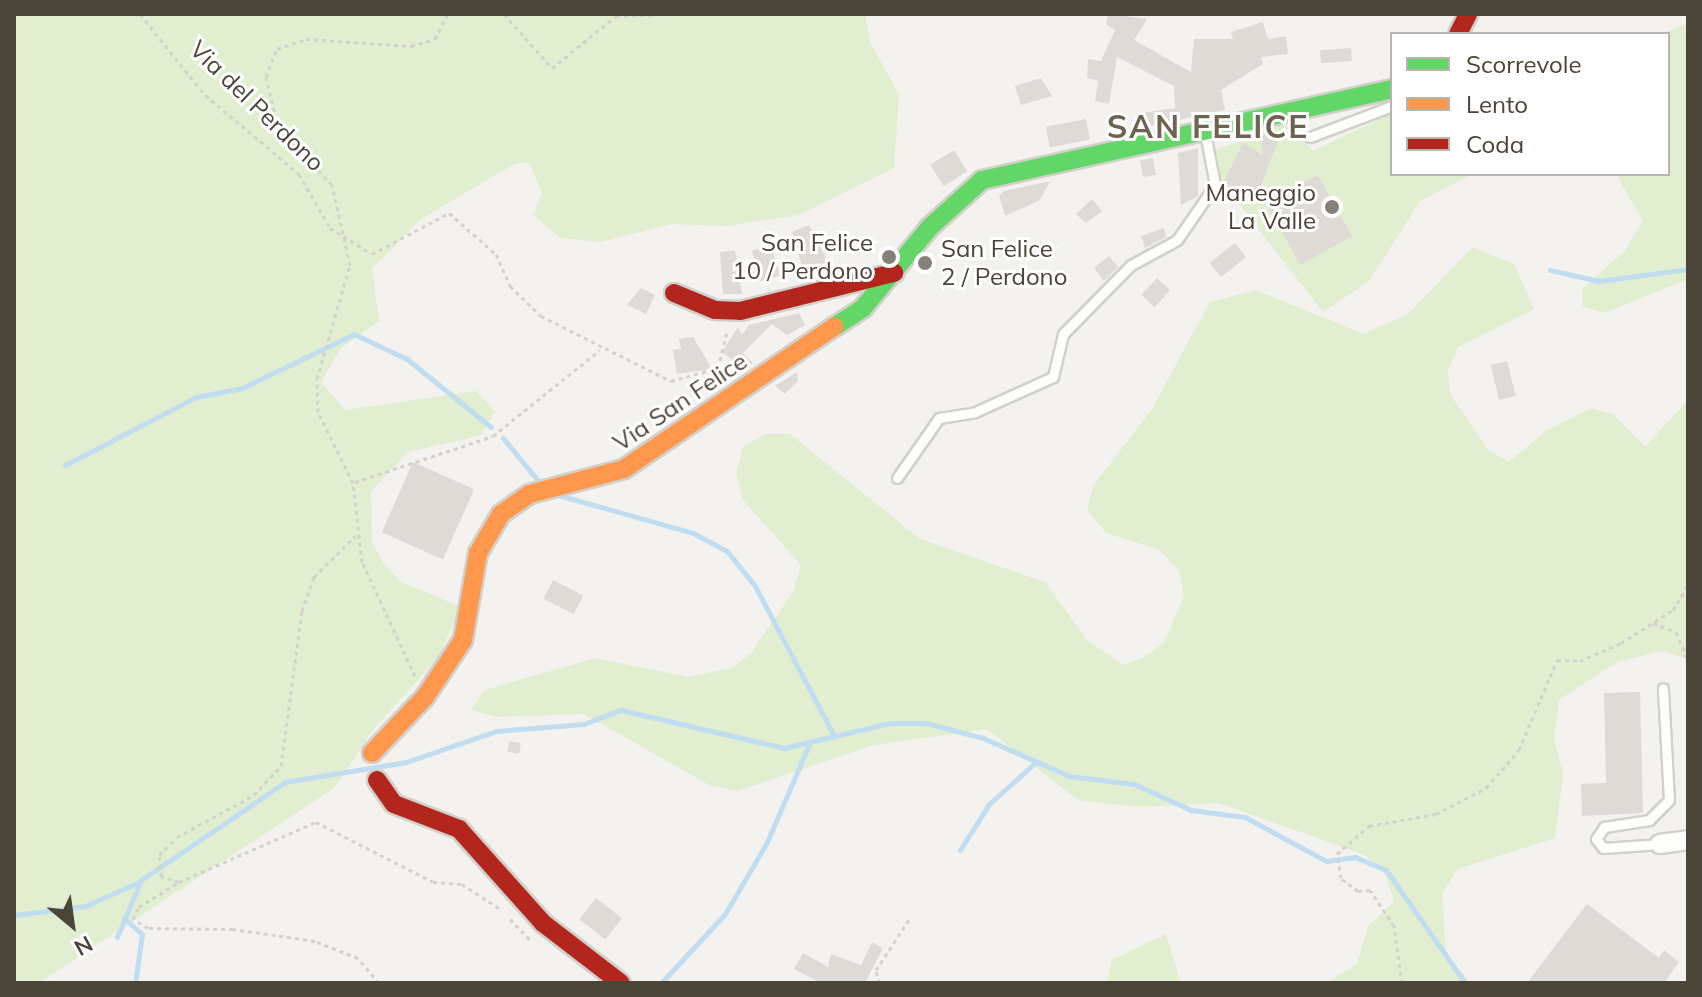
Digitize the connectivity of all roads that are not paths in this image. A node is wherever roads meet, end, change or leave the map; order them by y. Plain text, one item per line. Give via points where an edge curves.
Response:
1 (1468, 14) edge
2 (1459, 32) edge
3 (1390, 89) edge
4 (1390, 107) edge
5 (1204, 130) junction
6 (1310, 137) dead end
7 (894, 273) junction
8 (674, 293) dead end
9 (897, 478) dead end
10 (1663, 688) dead end
11 (1688, 840) edge
12 (1660, 844) joint
13 (621, 983) edge

1 - 2 street
3 - 5 street, Via San Felice
4 - 6 lane
5 - 7 street, Via San Felice via 982,180
5 - 9 lane via 1215,185 1177,240 1131,265 1063,334 1053,377 975,412 939,418
7 - 8 street via 740,311 715,310
7 - 13 street, Via San Felice via 863,308 624,469 515,502 486,533 463,640 425,697 372,753 377,780 394,804 459,829 543,923
10 - 12 lane via 1669,800 1649,820 1604,827 1596,839 1608,848
11 - 12 street

